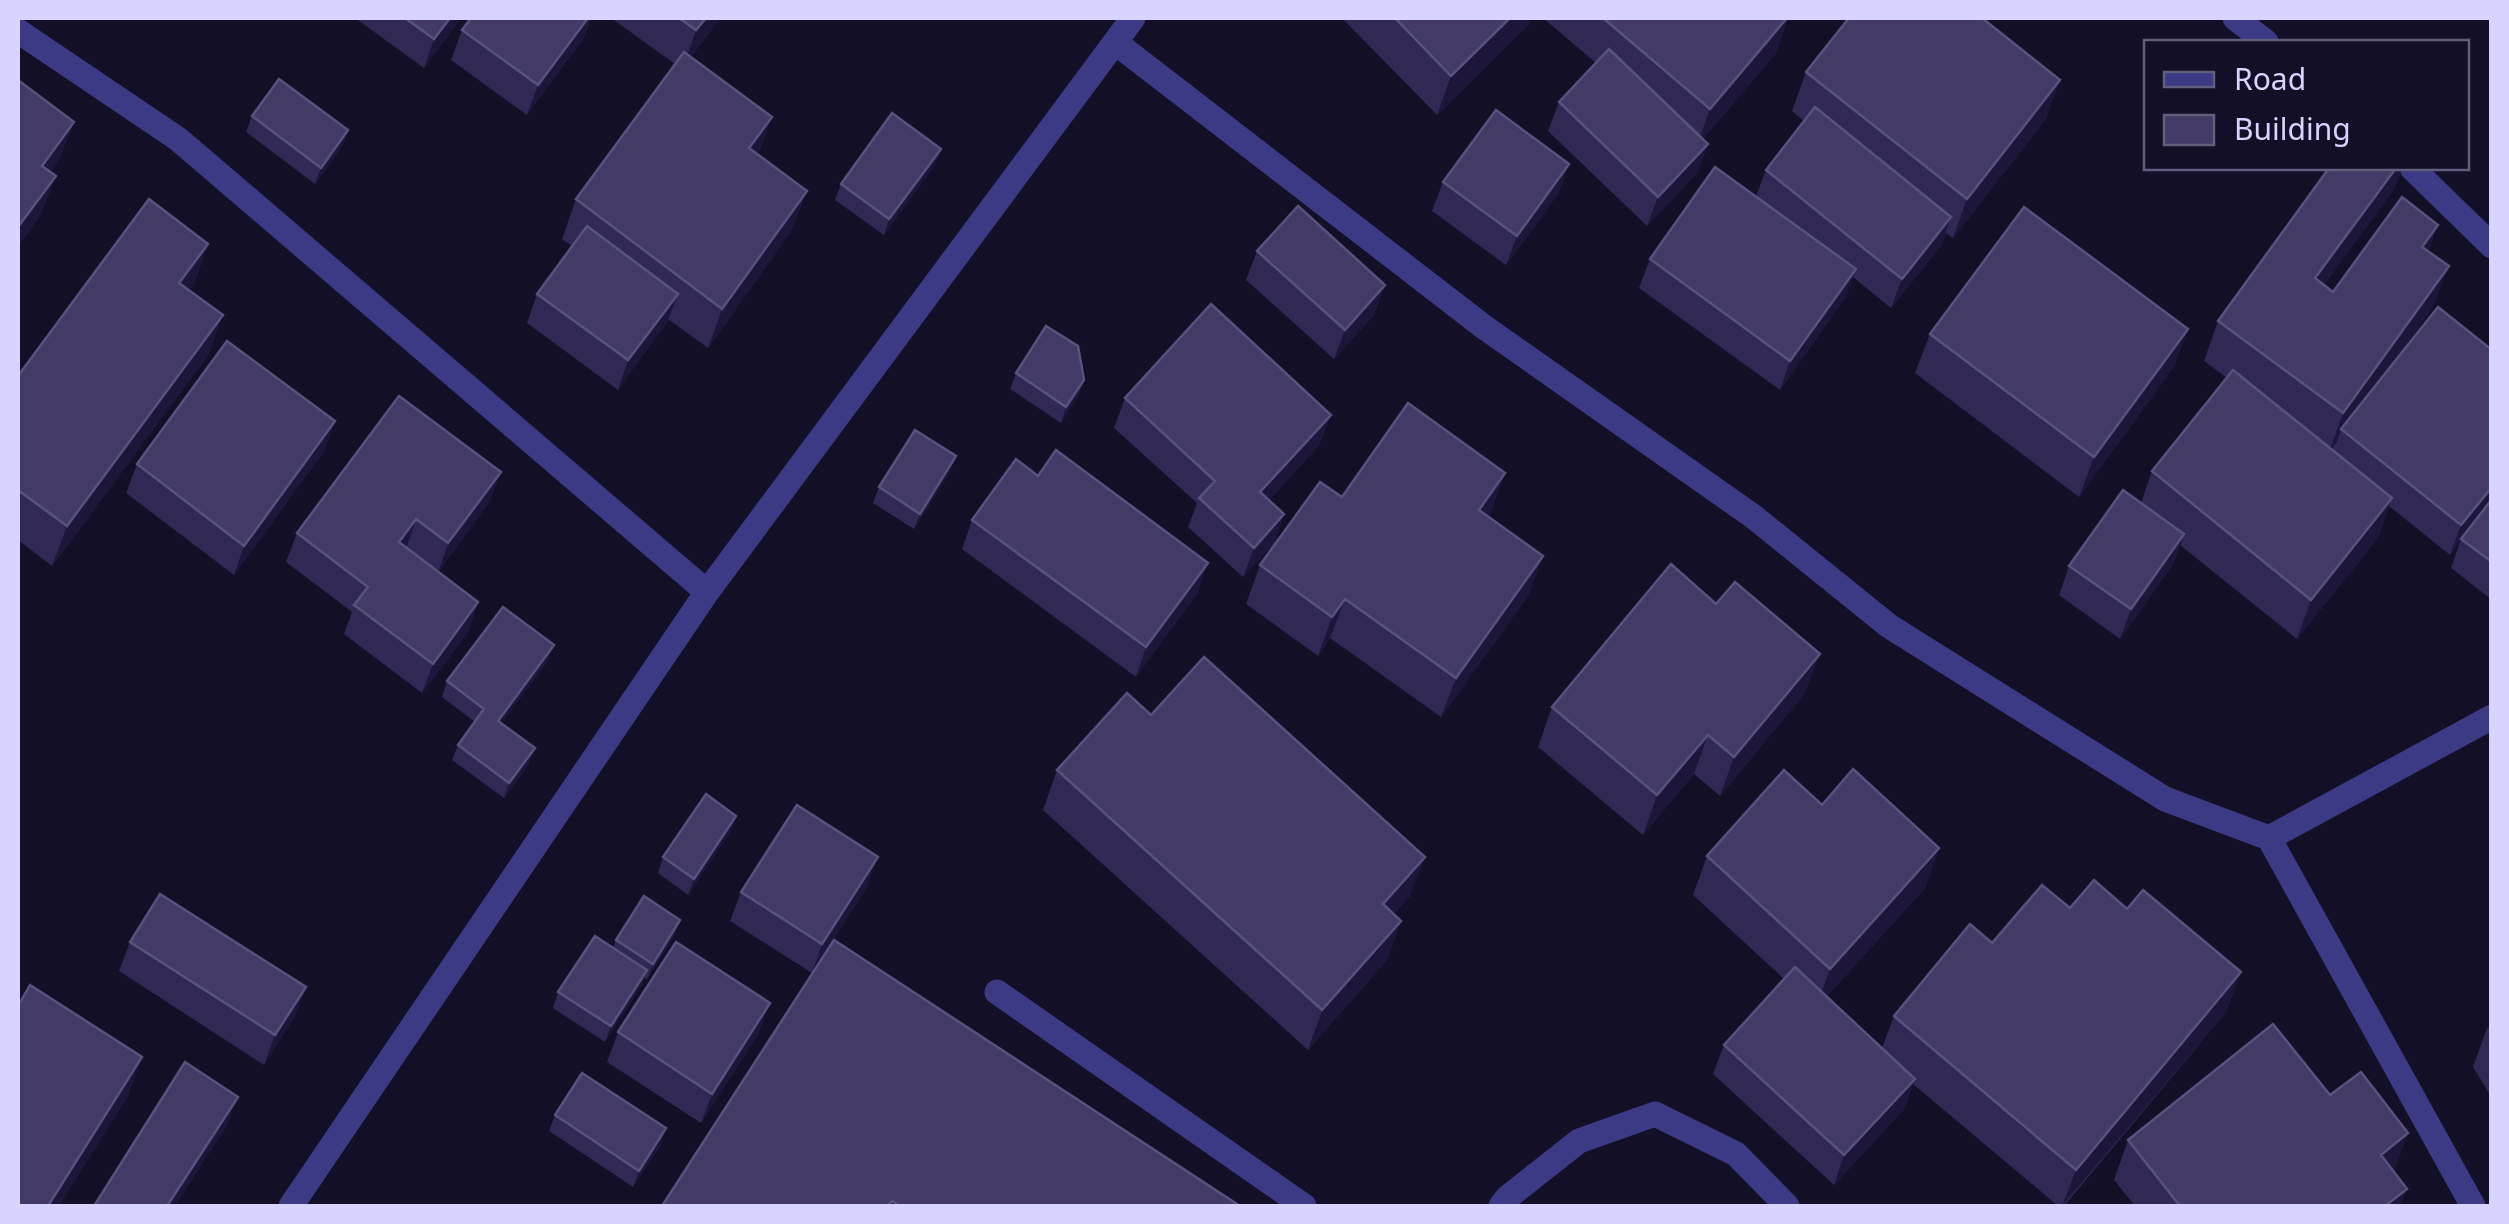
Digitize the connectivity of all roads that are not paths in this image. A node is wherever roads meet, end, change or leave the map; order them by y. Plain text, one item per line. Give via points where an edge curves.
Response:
1 (1133, 18) edge
2 (2235, 18) edge
3 (18, 31) edge
4 (2263, 40) edge
5 (1116, 43) junction
6 (2414, 170) edge
7 (2492, 246) edge
8 (707, 592) junction
9 (2492, 717) edge
10 (2269, 838) junction
11 (997, 992) dead end
12 (292, 1206) edge
13 (1304, 1206) edge
14 (1502, 1206) edge
15 (1786, 1206) edge
16 (2474, 1206) edge

1 - 5 street
2 - 4 street
3 - 8 street via 178,139
5 - 8 street
5 - 10 street via 1484,327 1754,517 1889,626 2165,799
6 - 7 street
8 - 12 street
9 - 10 street
10 - 16 street
11 - 13 street
14 - 15 street via 1579,1141 1655,1114 1736,1154

